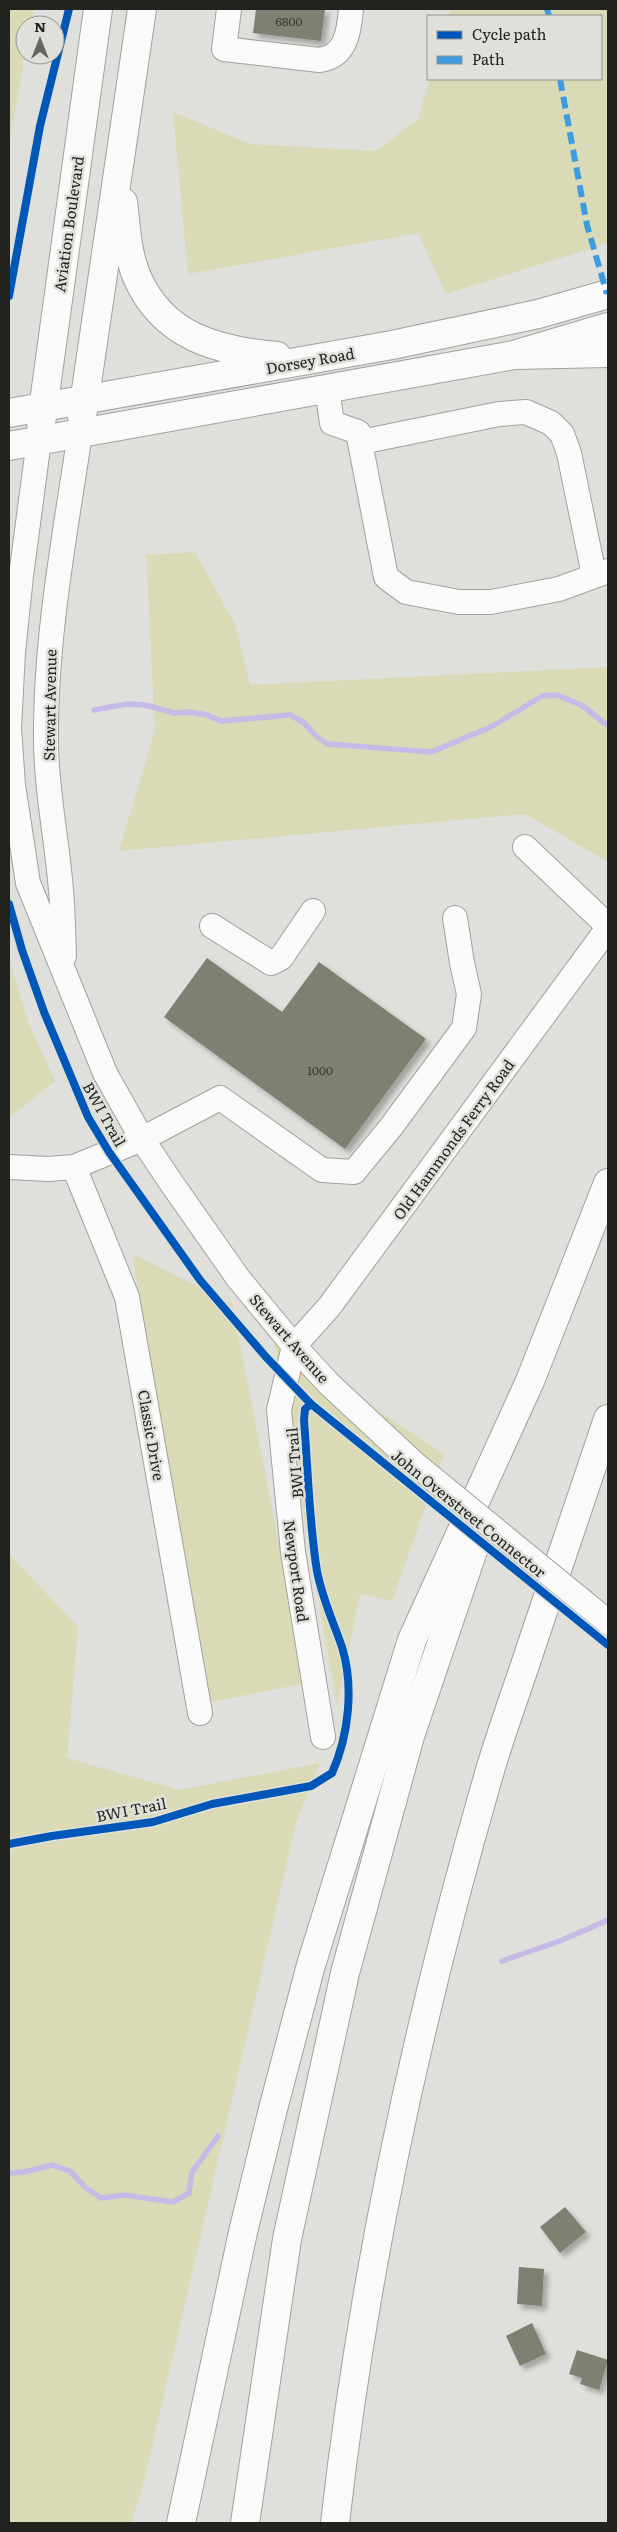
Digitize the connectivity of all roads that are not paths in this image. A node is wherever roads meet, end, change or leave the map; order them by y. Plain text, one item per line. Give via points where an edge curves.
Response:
1 (98, 9) edge
2 (142, 9) edge
3 (229, 9) edge
4 (351, 9) edge
5 (119, 167) junction
6 (608, 294) edge
7 (608, 327) edge
8 (608, 353) edge
9 (514, 355) junction
10 (310, 360) junction
11 (327, 390) junction
12 (85, 400) junction
13 (43, 407) junction
14 (9, 414) edge
15 (80, 433) junction
16 (40, 440) junction
17 (361, 442) junction
18 (9, 446) edge
19 (601, 573) edge
20 (525, 848) dead end
21 (313, 911) dead end
22 (455, 918) dead end
23 (212, 926) dead end
24 (608, 927) edge
25 (66, 977) junction
26 (142, 1139) junction
27 (9, 1167) edge
28 (74, 1167) junction
29 (608, 1184) edge
30 (294, 1346) junction
31 (530, 1381) junction
32 (608, 1419) edge
33 (608, 1622) edge
34 (200, 1713) dead end
35 (323, 1737) dead end
36 (181, 2523) edge
37 (245, 2523) edge
38 (335, 2523) edge

1 - 13 main road, Aviation Boulevard
2 - 5 main road
3 - 4 street via 224,49 319,60 328,59 344,45
5 - 10 main road via 131,258 145,292 159,310 176,326 214,347 239,353
5 - 12 main road
6 - 10 main road, Dorsey Road via 504,322
7 - 9 main road
8 - 9 main road
9 - 11 main road
10 - 12 main road, Dorsey Road
11 - 15 main road
11 - 17 street via 332,423 358,432
12 - 13 main road, Dorsey Road
12 - 15 main road
13 - 14 main road, Dorsey Road
13 - 16 main road, Aviation Boulevard
15 - 16 main road
15 - 25 street, Stewart Avenue via 54,611 47,699 49,787 60,881
16 - 18 main road
16 - 25 street, Stewart Avenue via 13,652 10,757 28,883
17 - 19 street via 499,414 526,412 551,423 562,434 569,453
17 - 19 street via 386,577 406,592 459,602 491,602 558,589
20 - 24 street
21 - 23 street via 282,958 271,964
22 - 26 street via 469,994 464,1028 391,1128 354,1172 322,1170 220,1098
24 - 30 street, Old Hammonds Ferry Road via 330,1307
25 - 26 street, Stewart Avenue via 106,1073
26 - 28 street
26 - 30 street, Stewart Avenue via 220,1254
27 - 28 street
28 - 34 street, Classic Drive via 127,1297
29 - 31 main road
30 - 33 street, Stewart Avenue, bridge via 329,1384 415,1464
30 - 35 street, Newport Road via 279,1410 293,1552
31 - 36 main road via 412,1640 319,1937 243,2232
31 - 37 main road via 410,1736 345,1973 286,2239
32 - 38 main road via 492,1763 433,1984 398,2132 375,2252

